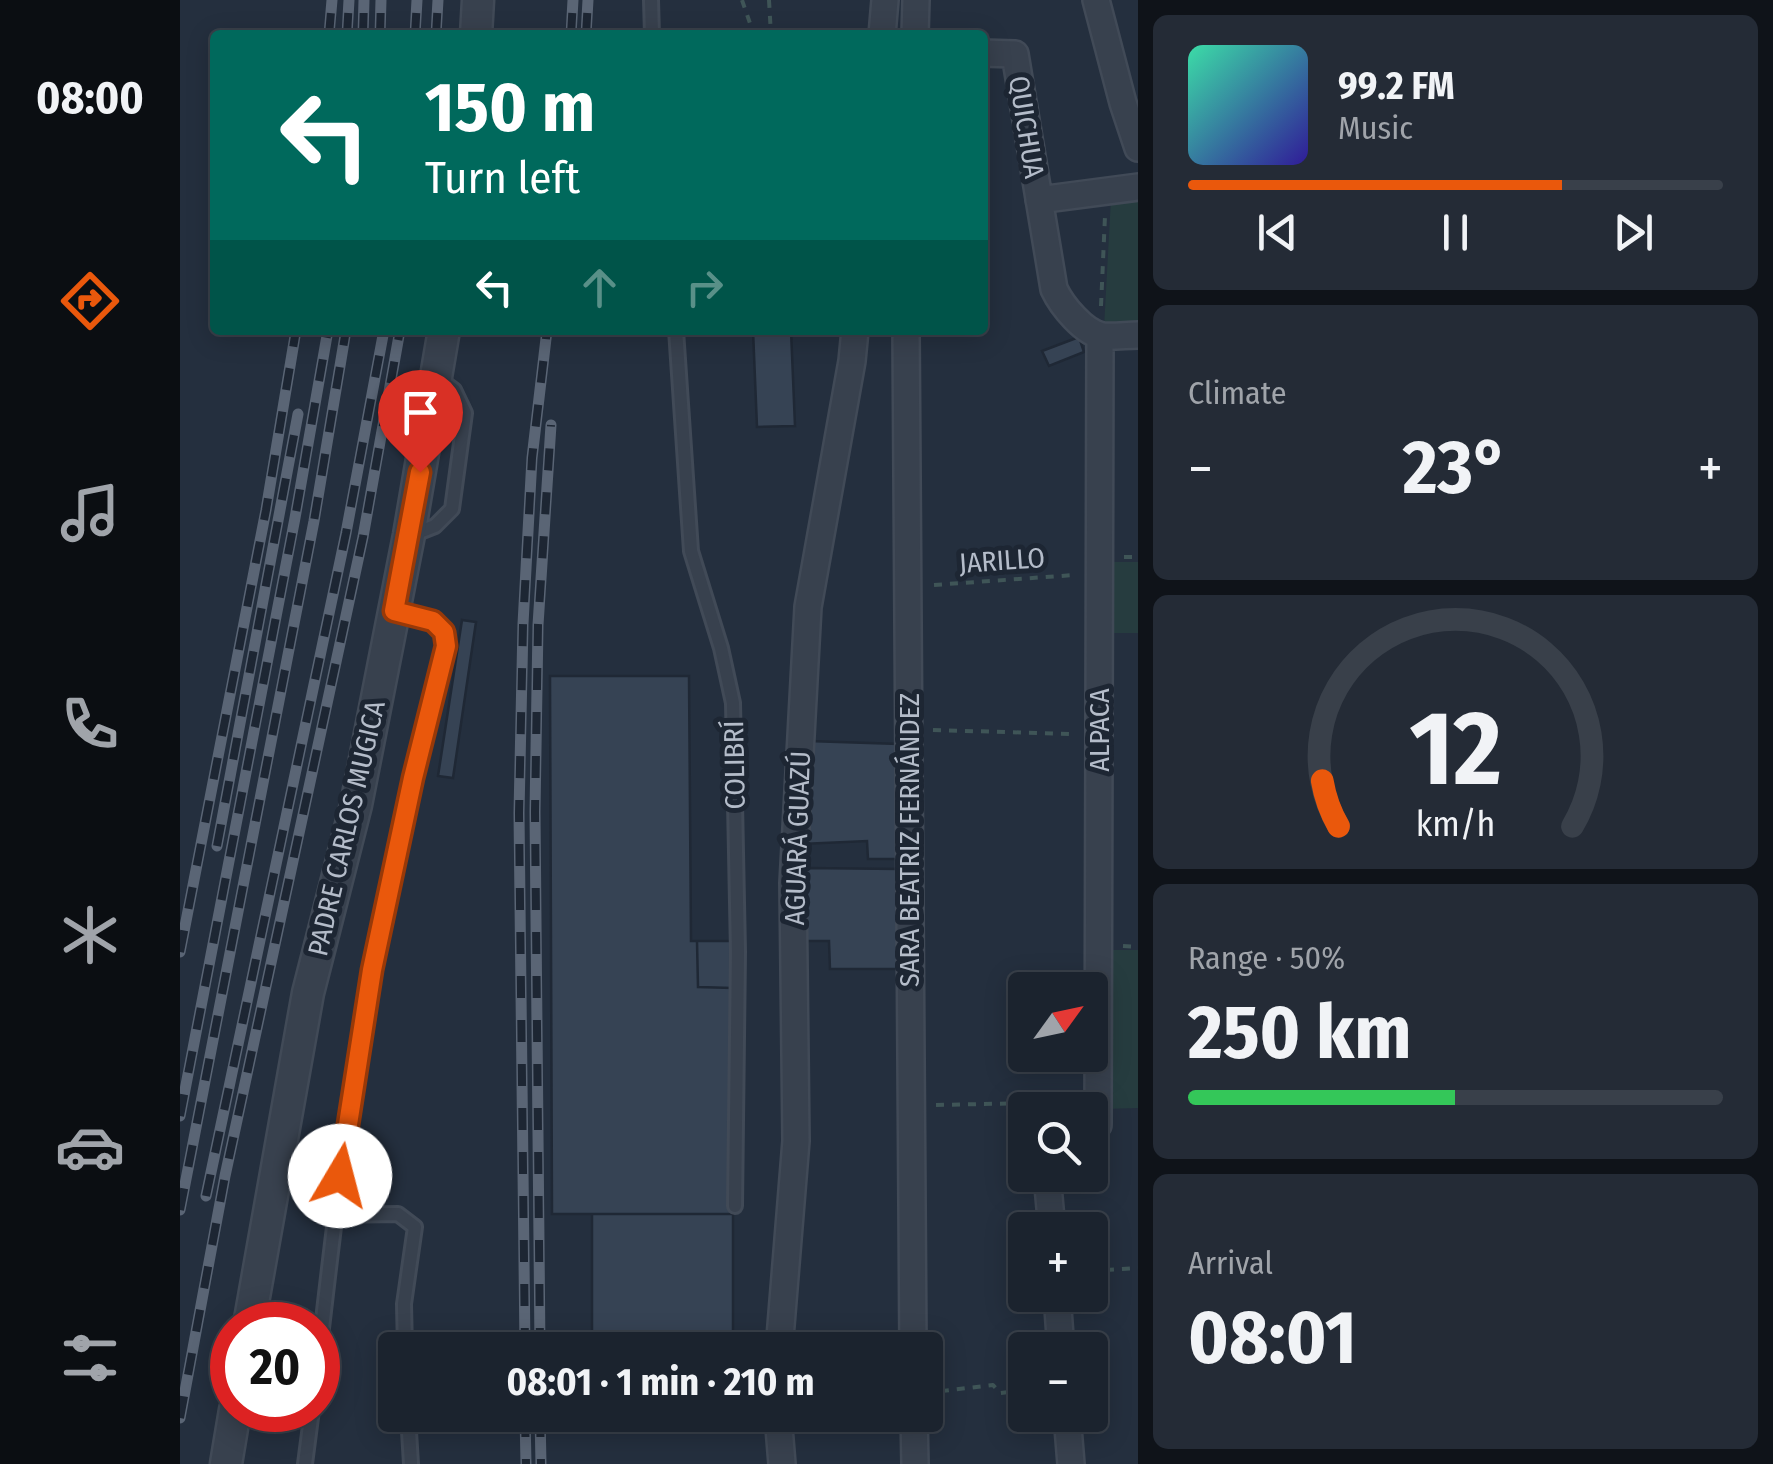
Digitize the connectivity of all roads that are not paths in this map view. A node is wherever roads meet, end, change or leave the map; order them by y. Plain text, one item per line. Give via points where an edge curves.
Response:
1 (478, 0) edge
2 (651, 0) edge
3 (885, 0) edge
4 (916, 0) edge
5 (1096, 0) edge
6 (476, 30) edge
7 (652, 30) edge
8 (882, 30) edge
9 (915, 30) edge
10 (988, 53) edge
11 (1138, 148) edge
12 (1138, 187) edge
13 (1039, 200) junction
14 (443, 335) edge
15 (676, 335) edge
16 (855, 335) edge
17 (906, 335) edge
18 (1138, 335) edge
19 (1100, 336) junction
20 (394, 611) junction
21 (1094, 1092) edge
22 (734, 1206) dead end
23 (335, 1215) junction
24 (252, 1302) edge
25 (325, 1302) edge
26 (405, 1332) edge
27 (780, 1332) edge
28 (913, 1332) edge
29 (231, 1432) edge
30 (310, 1432) edge
31 (409, 1432) edge
32 (776, 1432) edge
33 (779, 1432) edge
34 (914, 1432) edge
35 (1068, 1432) edge
36 (226, 1464) edge
37 (306, 1464) edge
38 (411, 1464) edge
39 (774, 1464) edge
40 (782, 1464) edge
41 (915, 1464) edge
42 (1071, 1464) edge

1 - 6 street
2 - 7 lane
3 - 8 street
4 - 9 street
5 - 11 street
10 - 13 street, QUICHUA via 1015,54
12 - 13 street
13 - 19 street, QUICHUA via 1054,289
14 - 20 street, PADRE CARLOS MUGICA
15 - 22 lane, COLIBRÍ via 691,551 732,703 738,952
16 - 27 street, AGUARÁ GUAZÚ via 808,608 793,883 796,1141
17 - 28 street, SARA BEATRIZ FERNÁNDEZ
18 - 19 street
19 - 21 street, ALPACA
20 - 23 lane via 433,621 446,646 372,970
20 - 24 street, PADRE CARLOS MUGICA via 356,805 308,993
23 - 25 lane
23 - 26 lane via 398,1214 415,1227
29 - 36 street
30 - 37 lane
31 - 38 lane
32 - 39 street
33 - 40 street
34 - 41 street
35 - 42 street

